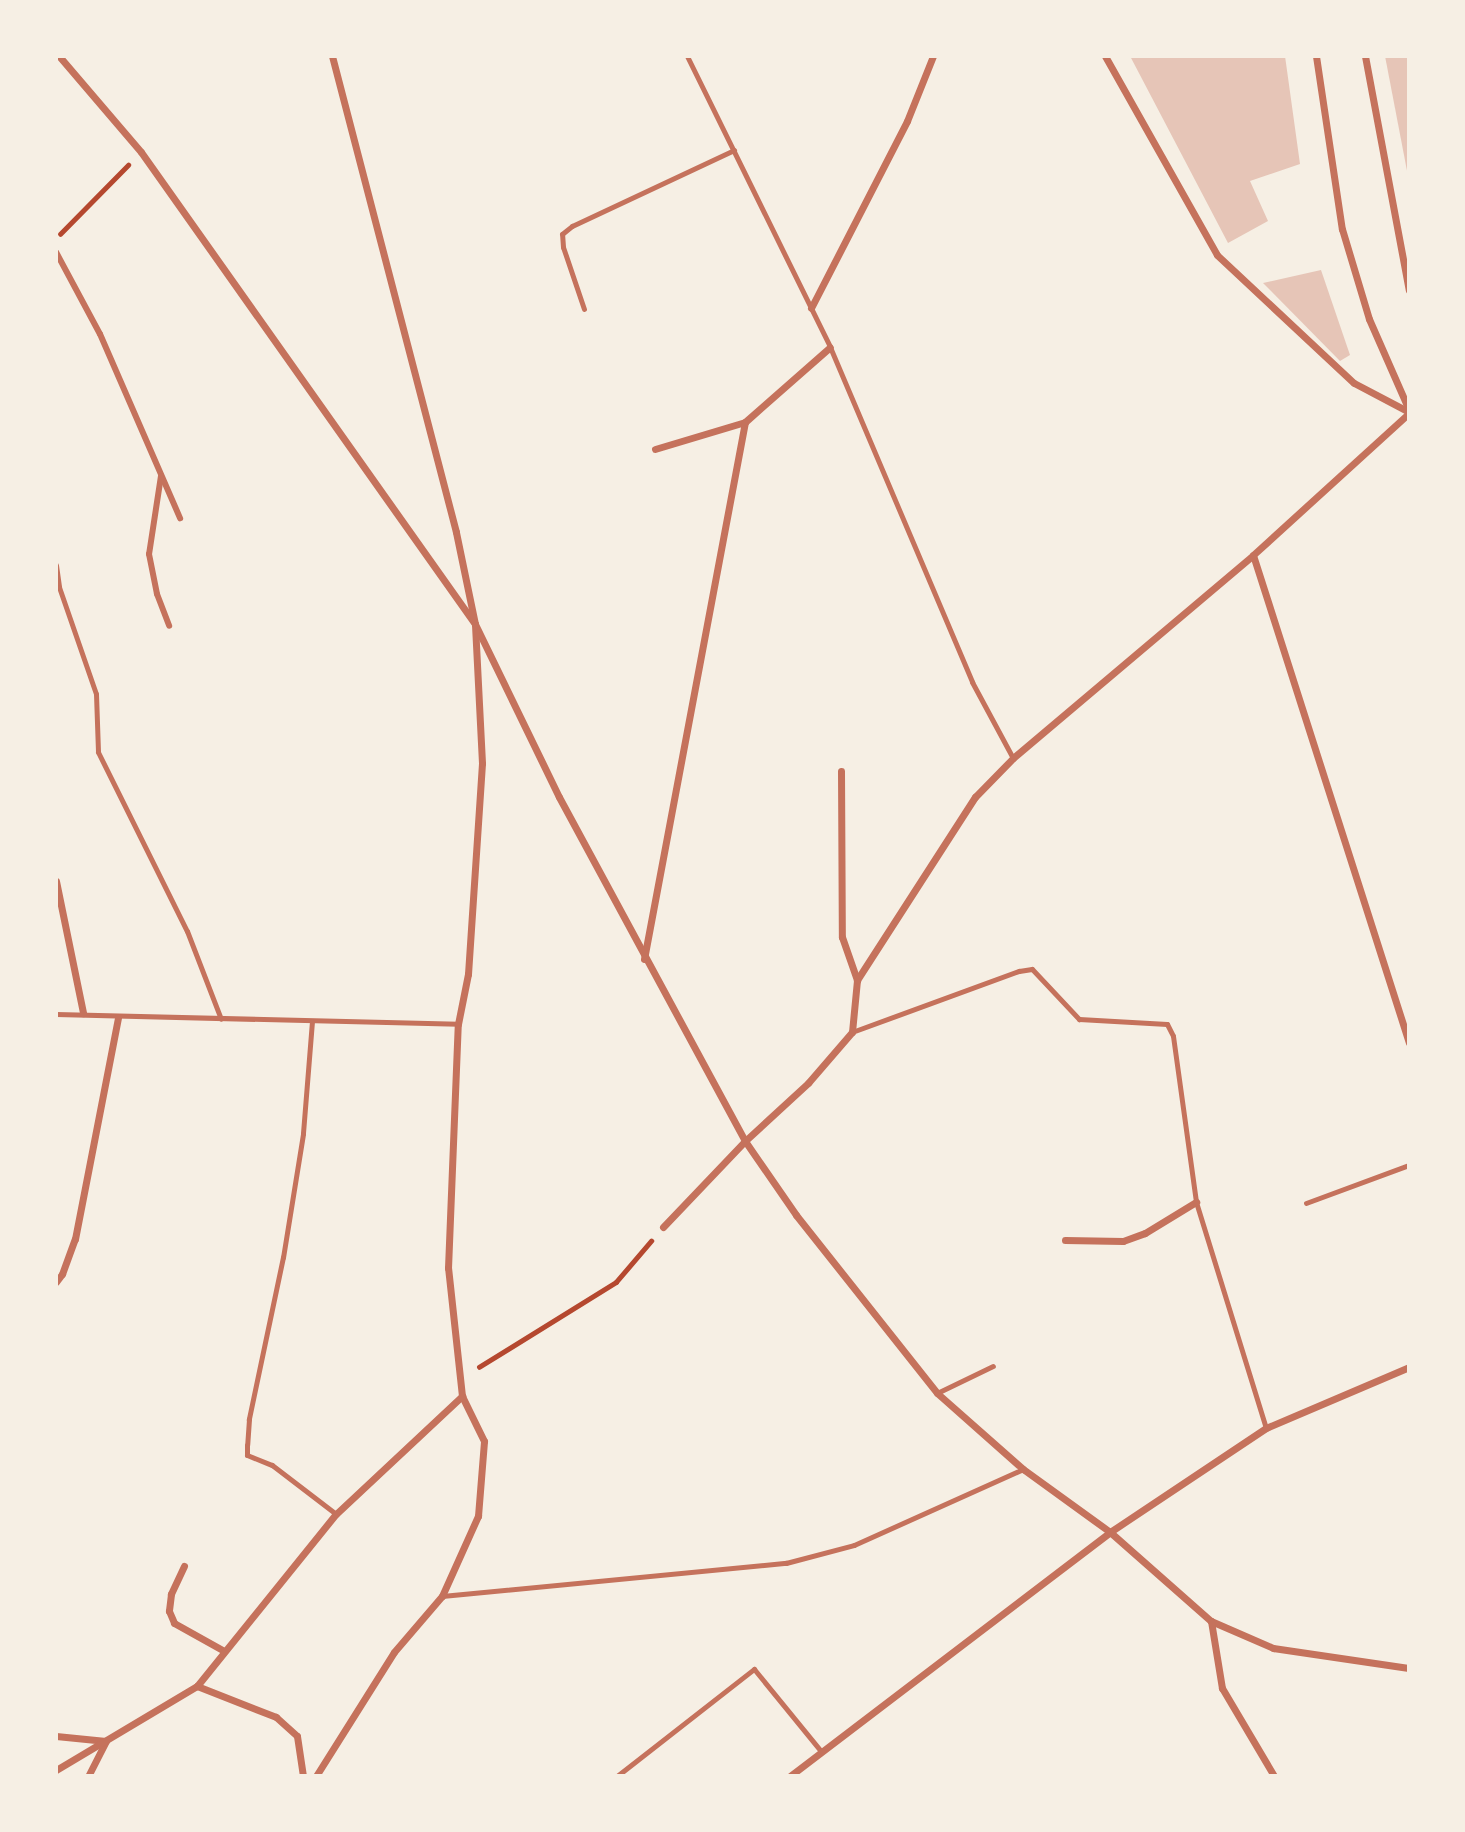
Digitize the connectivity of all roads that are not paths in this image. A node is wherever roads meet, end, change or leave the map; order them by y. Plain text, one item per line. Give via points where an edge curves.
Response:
1 (60, 56) edge
2 (332, 56) edge
3 (687, 56) edge
4 (933, 56) edge
5 (1105, 56) edge
6 (1316, 56) edge
7 (1365, 56) edge
8 (734, 150) junction
9 (56, 252) edge
10 (1409, 290) edge
11 (811, 308) junction
12 (584, 309) dead end
13 (830, 347) junction
14 (1409, 412) edge
15 (745, 422) junction
16 (655, 449) dead end
17 (162, 474) junction
18 (180, 518) dead end
19 (1253, 555) junction
20 (56, 565) edge
21 (475, 624) junction
22 (169, 626) dead end
23 (1013, 758) junction
24 (841, 771) dead end
25 (56, 881) edge
26 (644, 958) junction
27 (857, 980) junction
28 (83, 1013) junction
29 (56, 1014) edge
30 (118, 1017) junction
31 (221, 1019) junction
32 (312, 1021) junction
33 (458, 1024) junction
34 (852, 1032) junction
35 (1409, 1043) edge
36 (745, 1141) junction
37 (1409, 1166) edge
38 (1196, 1202) junction
39 (1306, 1203) dead end
40 (663, 1227) road end
41 (1065, 1240) dead end
42 (56, 1282) edge
43 (993, 1366) dead end
44 (1409, 1367) edge
45 (937, 1392) junction
46 (462, 1396) junction
47 (1266, 1428) junction
48 (1023, 1469) junction
49 (336, 1514) junction
50 (1110, 1532) junction
51 (184, 1566) dead end
52 (442, 1596) junction
53 (1211, 1621) junction
54 (224, 1651) junction
55 (1409, 1668) edge
56 (197, 1686) junction
57 (56, 1736) edge
58 (106, 1741) junction
59 (820, 1750) junction
60 (56, 1770) edge
61 (88, 1776) edge
62 (303, 1776) edge
63 (316, 1776) edge
64 (617, 1776) edge
65 (790, 1776) edge
66 (1274, 1776) edge

1 - 21 street via 141,152
2 - 21 street via 456,532
3 - 8 lane
4 - 11 street via 907,121
5 - 14 street via 1217,255 1354,383
6 - 14 street via 1342,229 1369,319
7 - 10 street
8 - 11 lane
8 - 12 lane via 562,234
9 - 17 street via 100,334
11 - 13 lane
13 - 15 street
13 - 23 lane via 972,682
14 - 19 street
15 - 16 street
15 - 26 street
17 - 18 street
17 - 22 street via 149,554
19 - 23 street
19 - 35 street
20 - 31 lane via 59,587 96,694 98,752 187,930
21 - 26 street
21 - 33 street via 482,763 468,974
23 - 27 street via 975,797
24 - 27 street via 842,937
25 - 28 street
26 - 36 street
27 - 34 street
28 - 29 lane
28 - 30 lane
30 - 31 lane
30 - 42 street via 75,1239
31 - 32 lane
32 - 33 lane
32 - 49 lane via 303,1134 283,1257 248,1419 247,1455 272,1465
33 - 46 street via 448,1268
34 - 36 street via 808,1083
34 - 38 lane via 1032,969 1079,1019 1167,1024 1173,1036
36 - 40 street
36 - 45 street via 796,1216
37 - 39 lane
38 - 41 street via 1123,1241
38 - 47 lane
43 - 45 lane
44 - 47 street
45 - 48 street
46 - 49 street
46 - 52 street via 484,1441 478,1516
47 - 50 street
48 - 50 street
48 - 52 lane via 854,1545 786,1563
49 - 54 street
50 - 53 street
50 - 59 street
51 - 54 street via 171,1594 169,1611 174,1623
52 - 63 street via 394,1652
53 - 55 street via 1273,1648
53 - 66 street via 1222,1688
54 - 56 street
56 - 58 street
56 - 62 street via 275,1717 296,1736
57 - 58 street
58 - 60 street
58 - 61 street
59 - 64 lane via 754,1669
59 - 65 street

